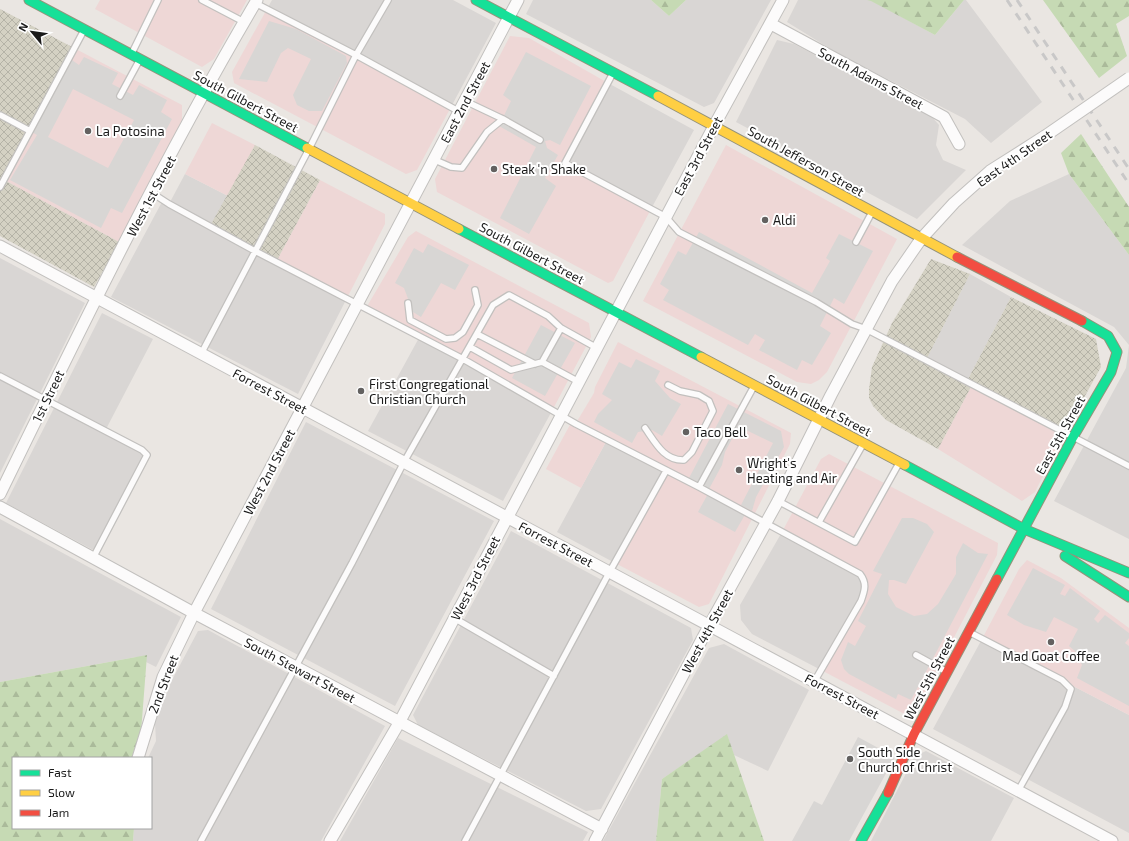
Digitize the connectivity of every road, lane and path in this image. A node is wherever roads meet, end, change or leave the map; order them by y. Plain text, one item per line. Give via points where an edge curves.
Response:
1 (29, 0) edge
2 (158, 0) edge
3 (202, 0) edge
4 (388, 0) edge
5 (476, 0) edge
6 (518, 0) edge
7 (783, 0) edge
8 (256, 1) edge
9 (509, 18) junction
10 (244, 22) junction
11 (771, 24) junction
12 (85, 29) junction
13 (131, 55) junction
14 (356, 55) junction
15 (140, 60) junction
16 (613, 73) junction
17 (1129, 78) edge
18 (204, 94) junction
19 (120, 96) dead end
20 (465, 102) junction
21 (460, 112) junction
22 (0, 115) edge
23 (503, 119) junction
24 (714, 126) junction
25 (30, 131) junction
26 (540, 140) dead end
27 (959, 144) dead end
28 (309, 149) junction
29 (435, 160) junction
30 (0, 187) edge
31 (152, 193) junction
32 (411, 204) junction
33 (872, 212) junction
34 (666, 217) junction
35 (922, 239) junction
36 (856, 242) dead end
37 (0, 246) edge
38 (255, 251) junction
39 (475, 290) dead end
40 (97, 298) junction
41 (358, 304) junction
42 (408, 304) dead end
43 (616, 312) junction
44 (561, 328) junction
45 (866, 329) junction
46 (477, 334) junction
47 (470, 348) junction
48 (597, 348) junction
49 (1117, 352) joint
50 (201, 354) junction
51 (463, 359) junction
52 (542, 362) junction
53 (535, 364) junction
54 (0, 376) edge
55 (579, 382) junction
56 (668, 385) dead end
57 (754, 386) junction
58 (46, 401) junction
59 (302, 409) junction
60 (562, 414) junction
61 (819, 420) junction
62 (645, 428) dead end
63 (1073, 437) junction
64 (863, 444) junction
65 (404, 462) junction
66 (899, 463) junction
67 (1129, 466) edge
68 (666, 471) junction
69 (699, 487) junction
70 (0, 494) edge
71 (778, 501) junction
72 (0, 507) edge
73 (506, 517) junction
74 (819, 522) junction
75 (766, 523) junction
76 (1024, 529) junction
77 (94, 558) junction
78 (609, 573) junction
79 (1129, 573) edge
80 (1129, 597) edge
81 (194, 613) junction
82 (454, 618) junction
83 (709, 626) junction
84 (969, 632) junction
85 (916, 655) dead end
86 (296, 668) junction
87 (947, 672) junction
88 (554, 676) junction
89 (814, 682) junction
90 (399, 723) junction
91 (914, 734) junction
92 (138, 757) edge
93 (500, 775) junction
94 (1018, 791) junction
95 (602, 829) junction
96 (201, 841) edge
97 (330, 841) edge
98 (465, 841) edge
99 (595, 841) edge
100 (861, 841) edge
101 (1112, 841) edge

1 - 12 main road, South Gilbert Street
2 - 13 lane
3 - 10 lane
4 - 14 lane
5 - 9 main road, South Jefferson Street
6 - 9 street, East 2nd Street
7 - 11 street, East 3rd Street
8 - 10 street, West 1st Street
8 - 14 lane
9 - 16 main road, South Jefferson Street
9 - 20 street, East 2nd Street
10 - 18 street, West 1st Street
11 - 24 street, East 3rd Street
11 - 27 street, South Adams Street via 944,117
12 - 13 main road, South Gilbert Street
12 - 25 lane
13 - 15 main road, South Gilbert Street
14 - 21 lane
14 - 28 lane
15 - 18 main road, South Gilbert Street
15 - 19 lane
16 - 24 main road, South Jefferson Street
16 - 34 lane via 565,163
17 - 35 street, East 4th Street, bridge via 990,171 954,203
18 - 28 main road, South Gilbert Street
18 - 31 street, West 1st Street
20 - 21 street, East 2nd Street
20 - 23 lane
21 - 29 street, East 2nd Street
22 - 25 lane
23 - 26 lane
23 - 29 lane via 487,132 462,168 451,167
24 - 33 main road, South Jefferson Street
24 - 34 street, East 3rd Street
25 - 30 lane
28 - 32 main road, South Gilbert Street
28 - 38 lane
29 - 32 street, East 2nd Street
31 - 38 lane
31 - 40 street, West 1st Street
32 - 41 street, West 2nd Street
32 - 43 main road, South Gilbert Street
33 - 35 main road, South Jefferson Street
33 - 36 lane
34 - 43 street, East 3rd Street
34 - 45 lane via 679,232 810,298 852,324
35 - 45 street, East 4th Street via 892,280
35 - 49 main road, South Jefferson Street via 1108,336
37 - 40 street, Forrest Street
38 - 41 lane
38 - 50 lane
39 - 42 lane via 478,305 463,332 455,338 446,339 410,320
40 - 50 street, Forrest Street
40 - 58 street, 1st Street
41 - 51 lane
41 - 59 street, West 2nd Street
43 - 48 street, West 3rd Street
43 - 57 main road, South Gilbert Street
44 - 46 lane via 548,316 509,295 493,305
44 - 48 lane
44 - 52 lane
45 - 61 street, East 4th Street
45 - 63 lane
46 - 47 lane
46 - 53 lane
47 - 51 lane
47 - 53 lane via 511,370
48 - 55 street, West 3rd Street
49 - 63 main road, East 5th Street via 1111,372
50 - 59 street, Forrest Street
51 - 60 lane
51 - 65 lane
52 - 53 lane
52 - 55 lane
54 - 58 lane
55 - 60 street, West 3rd Street
56 - 62 lane via 680,391 699,395 709,401 713,411 692,452 684,460 666,456
57 - 61 main road, South Gilbert Street
57 - 69 lane
58 - 70 street, 1st Street
58 - 77 lane via 142,450 147,455
59 - 65 street, Forrest Street
59 - 81 street, West 2nd Street
60 - 68 lane
60 - 73 street, West 3rd Street
61 - 64 main road, South Gilbert Street
61 - 71 street, West 4th Street
63 - 67 lane
63 - 76 main road, East 5th Street
64 - 66 main road, South Gilbert Street
64 - 74 lane
65 - 73 street, Forrest Street
65 - 86 lane
66 - 74 lane via 855,542
66 - 76 main road, South Gilbert Street
68 - 69 lane
68 - 78 lane
69 - 75 lane
71 - 74 lane
71 - 75 street, West 4th Street
72 - 77 street, South Stewart Street
73 - 78 street, Forrest Street
73 - 82 street, West 3rd Street
75 - 83 street, West 4th Street
75 - 89 lane via 860,574 865,580 861,601
76 - 79 main road, South Gilbert Street
76 - 80 main road, South Gilbert Street
76 - 84 main road, West 5th Street
77 - 81 street, South Stewart Street
78 - 83 street, Forrest Street
78 - 88 lane
81 - 86 street, South Stewart Street
81 - 92 street, 2nd Street via 163,677
82 - 88 lane
82 - 90 street, West 3rd Street
83 - 89 street, Forrest Street
83 - 95 street, West 4th Street
84 - 87 main road, West 5th Street
84 - 94 lane via 1062,680 1071,689 1065,707
85 - 87 lane
86 - 90 street, South Stewart Street
86 - 96 lane
87 - 91 main road, West 5th Street
88 - 93 lane
89 - 91 street, Forrest Street
90 - 93 street, South Stewart Street
90 - 97 street, West 3rd Street
91 - 94 street, Forrest Street
91 - 100 main road, West 5th Street via 888,793
93 - 95 street, South Stewart Street
93 - 98 lane
94 - 101 street, Forrest Street
95 - 99 street, West 4th Street

